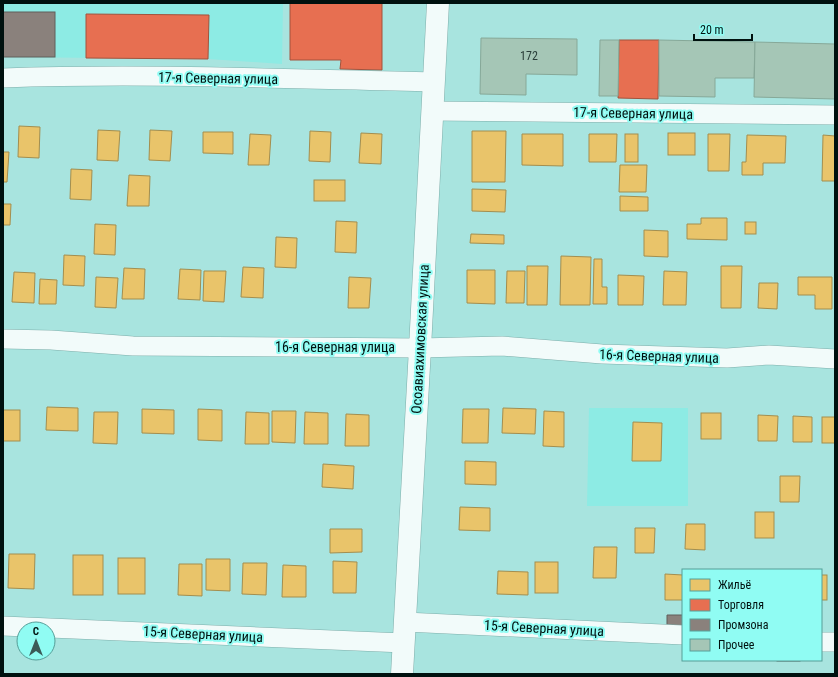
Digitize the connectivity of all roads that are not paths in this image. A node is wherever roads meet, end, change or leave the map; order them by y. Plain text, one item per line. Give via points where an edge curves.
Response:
1 (438, 3) edge
2 (3, 78) edge
3 (434, 82) junction
4 (432, 111) junction
5 (835, 115) edge
6 (3, 339) edge
7 (420, 348) junction
8 (835, 359) edge
9 (405, 622) junction
10 (3, 626) edge
11 (682, 635) edge
12 (822, 642) edge
13 (835, 642) edge
14 (404, 643) junction
15 (402, 674) edge

1 - 3 street, Осоавиахимовская улица
2 - 3 street, 17-я Северная улица via 52,76
3 - 4 street, Осоавиахимовская улица
4 - 5 street, 17-я Северная улица
4 - 7 street, Осоавиахимовская улица
6 - 7 street, 16-я Северная улица via 133,346
7 - 8 street, 16-я Северная улица via 502,346 602,354 727,358 769,354
7 - 9 street, Осоавиахимовская улица
9 - 11 street, 15-я Северная улица
9 - 14 street, Осоавиахимовская улица
10 - 14 street, 15-я Северная улица
12 - 13 street
14 - 15 street, Осоавиахимовская улица

